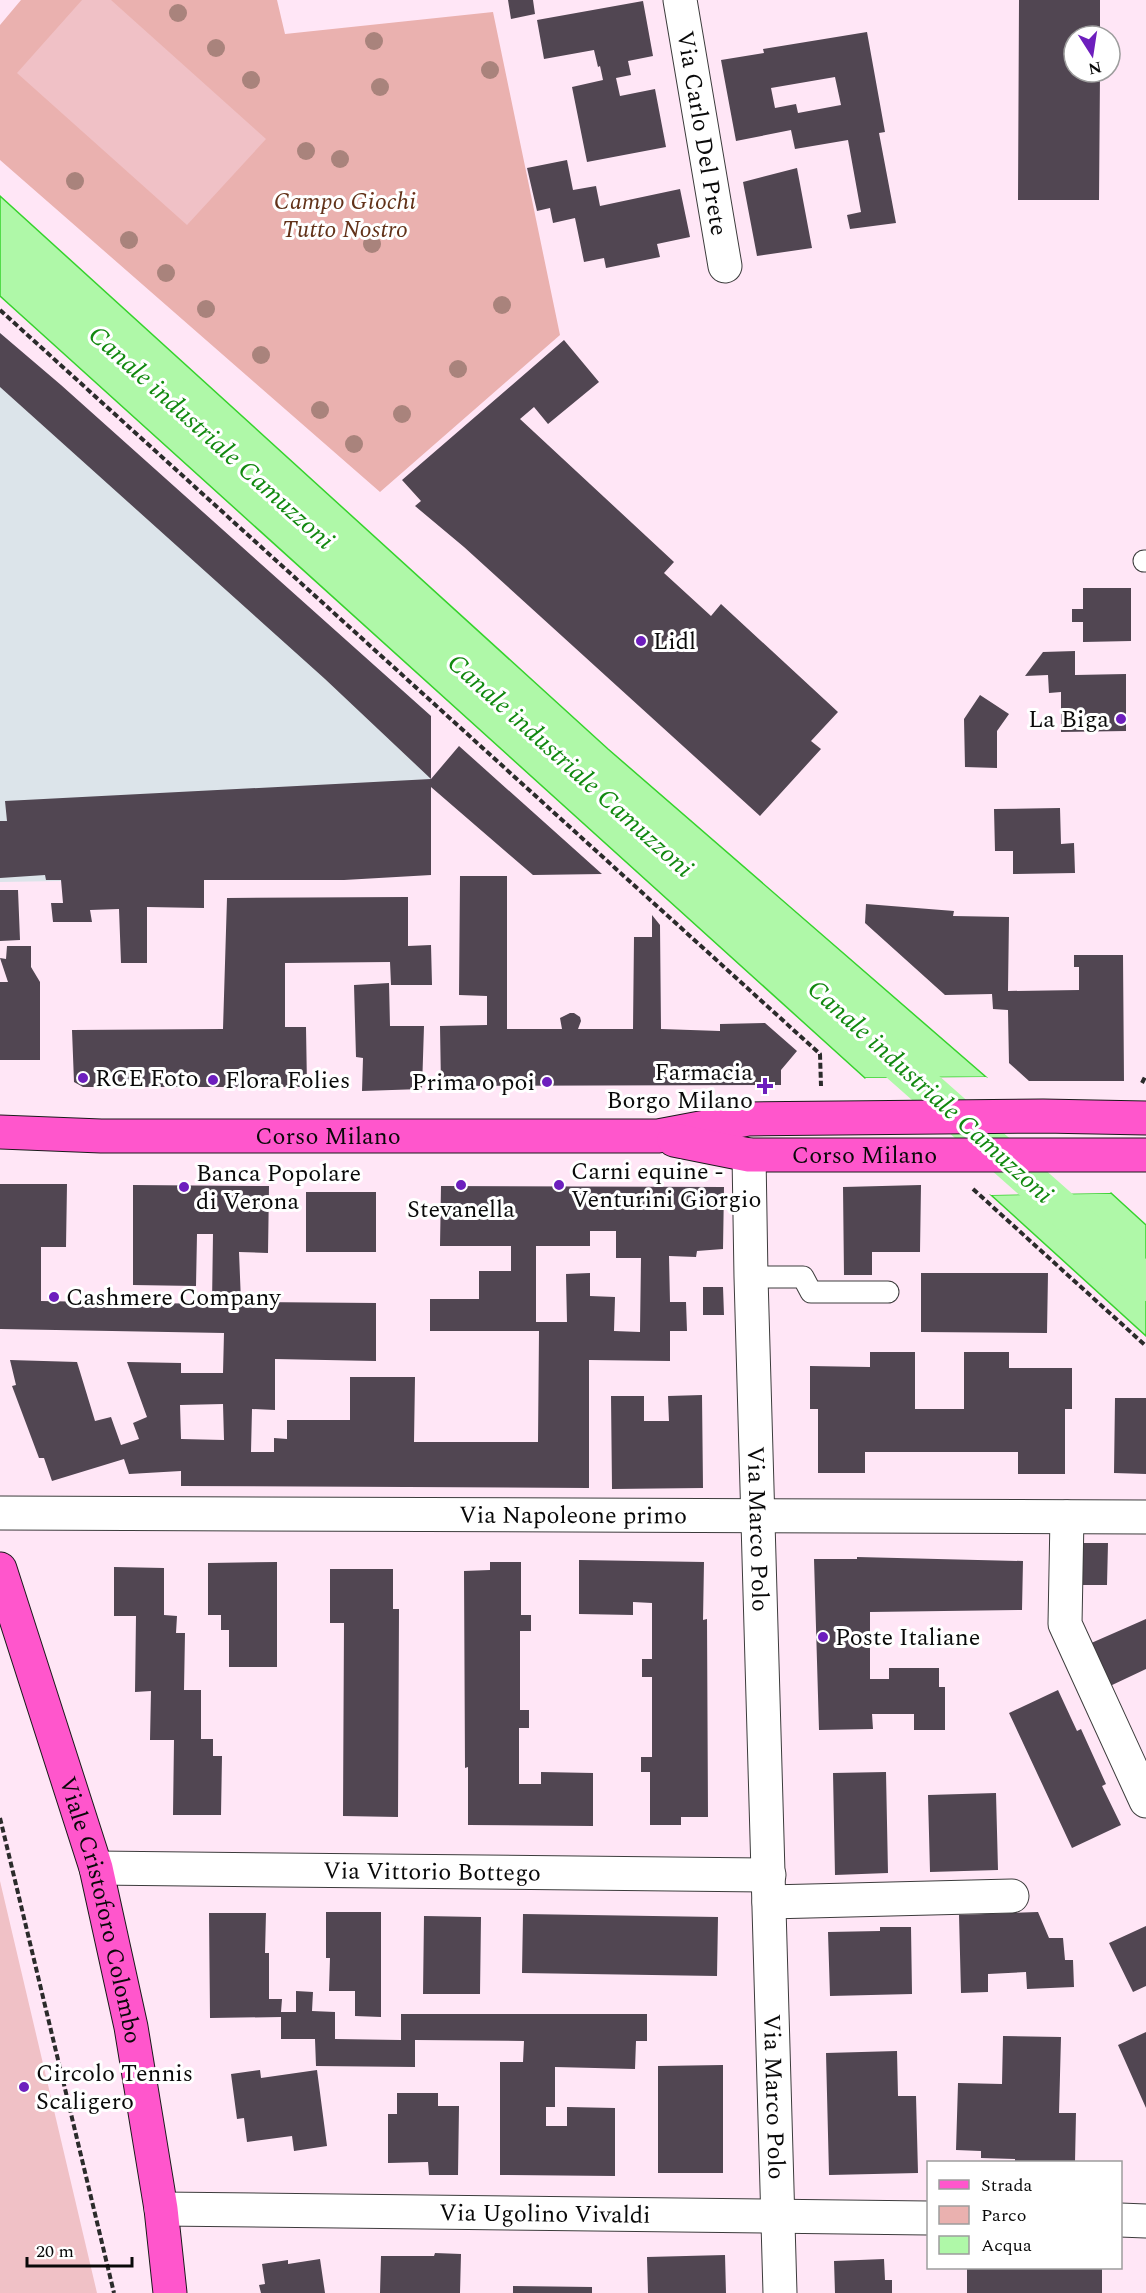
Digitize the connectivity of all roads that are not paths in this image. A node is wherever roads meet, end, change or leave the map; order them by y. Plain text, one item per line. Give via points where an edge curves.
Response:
1 (680, 0) edge
2 (725, 266) dead end
3 (1146, 1118) edge
4 (0, 1132) edge
5 (658, 1136) junction
6 (749, 1155) junction
7 (1146, 1155) edge
8 (751, 1277) junction
9 (888, 1292) dead end
10 (0, 1513) edge
11 (757, 1515) junction
12 (1067, 1517) junction
13 (1146, 1517) edge
14 (0, 1569) edge
15 (1146, 1802) edge
16 (96, 1868) junction
17 (769, 1888) junction
18 (1012, 1896) dead end
19 (161, 2209) junction
20 (778, 2215) junction
21 (927, 2218) edge
22 (1122, 2220) edge
23 (1146, 2221) edge
24 (170, 2293) edge
25 (780, 2293) edge

1 - 2 street, Via Carlo Del Prete
3 - 5 main road, Corso Milano via 748,1119
4 - 5 main road, Corso Milano via 101,1136
5 - 6 main road, Corso Milano
6 - 7 main road, Corso Milano
6 - 8 street, Via Marco Polo
8 - 9 lane via 803,1277 811,1292
8 - 11 street, Via Marco Polo
10 - 11 street, Via Napoleone primo
11 - 12 street, Via Napoleone primo
11 - 17 street, Via Marco Polo
12 - 13 street, Via Napoleone primo
12 - 15 street via 1065,1624
14 - 16 main road, Viale Cristoforo Colombo
16 - 17 street, Via Vittorio Bottego
16 - 19 main road, Viale Cristoforo Colombo via 130,2027
17 - 18 street
17 - 20 street, Via Marco Polo
19 - 20 street, Via Ugolino Vivaldi
19 - 24 main road, Viale Cristoforo Colombo
20 - 21 street, Via Ugolino Vivaldi
20 - 25 street, Via Marco Polo
22 - 23 street

